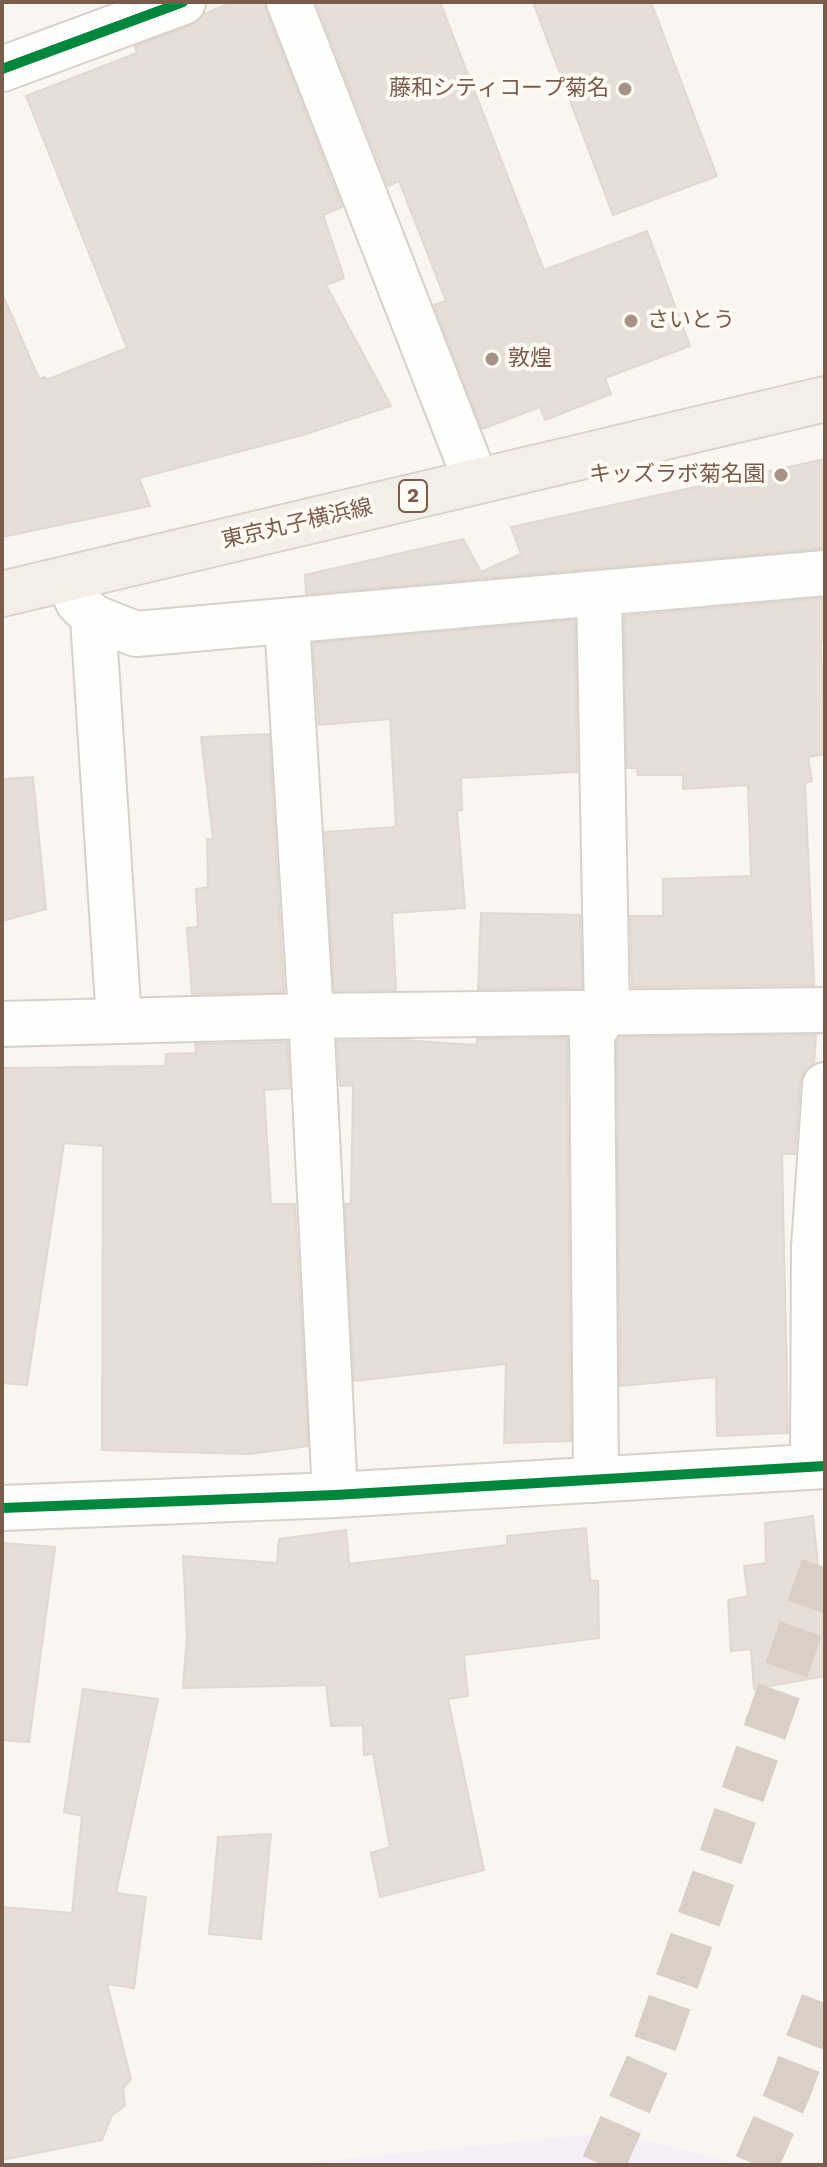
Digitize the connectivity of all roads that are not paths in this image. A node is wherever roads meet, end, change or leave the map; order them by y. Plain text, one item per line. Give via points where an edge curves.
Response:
1 (183, 2) edge
2 (289, 2) edge
3 (2, 69) edge
4 (825, 399) edge
5 (476, 481) junction
6 (825, 573) edge
7 (68, 579) junction
8 (599, 593) junction
9 (2, 594) edge
10 (93, 617) junction
11 (287, 622) junction
12 (825, 1010) edge
13 (607, 1011) junction
14 (311, 1016) junction
15 (119, 1021) junction
16 (2, 1024) edge
17 (825, 1085) edge
18 (819, 1467) edge
19 (596, 1480) junction
20 (335, 1495) junction
21 (2, 1508) edge

1 - 3 street
2 - 5 street
4 - 5 main road, 東京丸子横浜線 / 2
5 - 7 main road, 東京丸子横浜線 / 2
6 - 8 street
7 - 9 main road, 東京丸子横浜線 / 2
7 - 10 street via 78,602
8 - 11 street
8 - 13 street
10 - 11 street via 136,634
10 - 15 street
11 - 14 street
12 - 13 street
13 - 14 street
13 - 19 street via 592,1034
14 - 15 street
14 - 20 street
15 - 16 street
17 - 18 street via 814,1248
18 - 19 street
19 - 20 street
20 - 21 street

